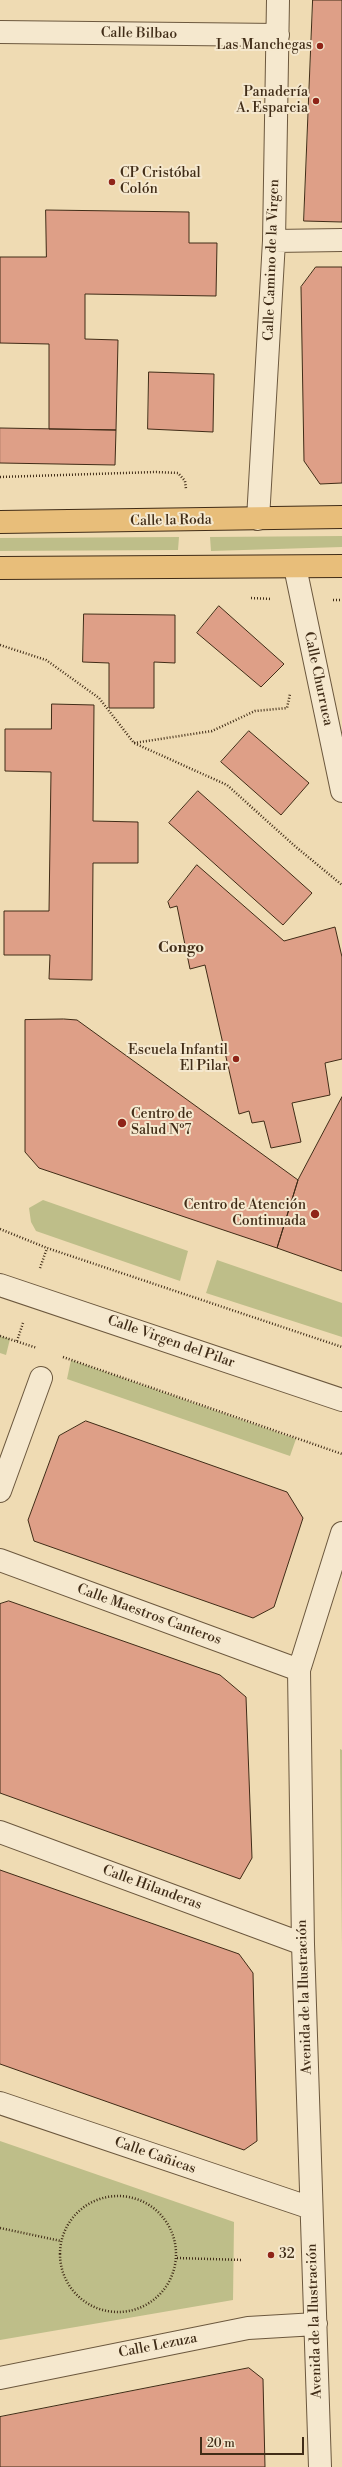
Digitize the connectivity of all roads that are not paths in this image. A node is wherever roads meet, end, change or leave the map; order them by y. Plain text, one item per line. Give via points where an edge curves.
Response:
1 (278, 0) edge
2 (0, 32) edge
3 (278, 35) junction
4 (274, 240) junction
5 (342, 240) edge
6 (342, 517) edge
7 (258, 519) junction
8 (0, 522) edge
9 (295, 566) junction
10 (342, 566) edge
11 (0, 568) edge
12 (342, 791) edge
13 (0, 1285) edge
14 (41, 1378) dead end
15 (342, 1400) edge
16 (0, 1491) edge
17 (342, 1533) edge
18 (0, 1560) edge
19 (299, 1670) junction
20 (0, 1832) edge
21 (303, 1944) junction
22 (0, 2102) edge
23 (311, 2208) junction
24 (316, 2324) junction
25 (0, 2378) edge
26 (320, 2467) edge

1 - 3 street, Calle Camino de la Virgen
2 - 3 street, Calle Bilbao
3 - 4 street, Calle Camino de la Virgen
4 - 5 street
4 - 7 street, Calle Camino de la Virgen
6 - 7 main road, Calle la Roda
7 - 8 main road, Calle la Roda
9 - 10 main road
9 - 11 main road
9 - 12 street, Calle Churruca
13 - 15 street, Calle Virgen del Pilar
14 - 16 street
17 - 19 street, Avenida de la Ilustración
18 - 19 street, Calle Maestros Canteros
19 - 21 street, Avenida de la Ilustración
20 - 21 street, Calle Hilanderas
21 - 23 street, Avenida de la Ilustración
22 - 23 street, Calle Cañicas
23 - 24 street, Avenida de la Ilustración
24 - 25 street, Calle Lezuza via 248,2328
24 - 26 street, Avenida de la Ilustración

